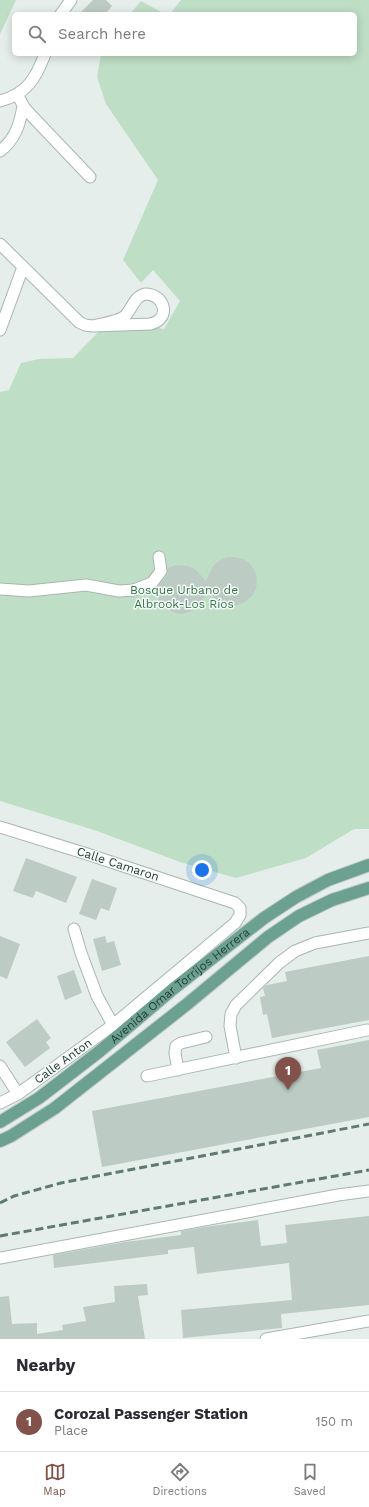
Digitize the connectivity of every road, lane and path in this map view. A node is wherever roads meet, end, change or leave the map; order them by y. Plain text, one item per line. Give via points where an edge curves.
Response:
1 (71, 0) edge
2 (62, 12) edge
3 (44, 56) edge
4 (17, 94) junction
5 (0, 101) edge
6 (23, 106) junction
7 (0, 151) edge
8 (90, 176) dead end
9 (0, 244) edge
10 (22, 267) junction
11 (93, 326) junction
12 (0, 330) edge
13 (159, 558) dead end
14 (0, 589) edge
15 (0, 827) edge
16 (369, 865) edge
17 (369, 888) edge
18 (235, 903) joint
19 (74, 929) dead end
20 (369, 933) edge
21 (113, 1025) junction
22 (368, 1030) dead end
23 (206, 1037) dead end
24 (236, 1058) junction
25 (0, 1066) edge
26 (178, 1070) junction
27 (147, 1076) dead end
28 (18, 1094) junction
29 (0, 1103) edge
30 (0, 1122) edge
31 (0, 1141) edge
32 (369, 1191) edge
33 (0, 1258) edge
34 (369, 1321) edge
35 (294, 1337) edge
36 (266, 1339) edge

1 - 2 street
3 - 4 street via 32,81
4 - 5 street
4 - 6 street
6 - 7 street via 15,134
6 - 8 street
9 - 10 street
10 - 11 street via 79,322
10 - 12 street
11 - 11 street via 122,318 142,295 150,294 162,303 163,313 155,323
13 - 14 street via 161,571 152,583 134,590 119,591 86,585 29,591
15 - 18 street, Calle Camaron
16 - 30 main road, Avenida Omar Torrijos Herrera via 296,897 264,918 173,989 100,1051 39,1098
17 - 31 main road, Avenida Omar Torrijos Herrera via 332,900 299,916 268,937 55,1108
18 - 21 street, Calle Anton via 240,908 240,915 235,923
19 - 21 street via 97,996
20 - 24 street via 315,943 294,951 279,963 236,1005 231,1014 230,1026
21 - 28 street, Calle Anton
22 - 24 street
23 - 26 street via 176,1046
24 - 26 street
25 - 28 street
26 - 27 street
28 - 29 street, Calle Anton
32 - 33 street
34 - 35 street
35 - 36 street

